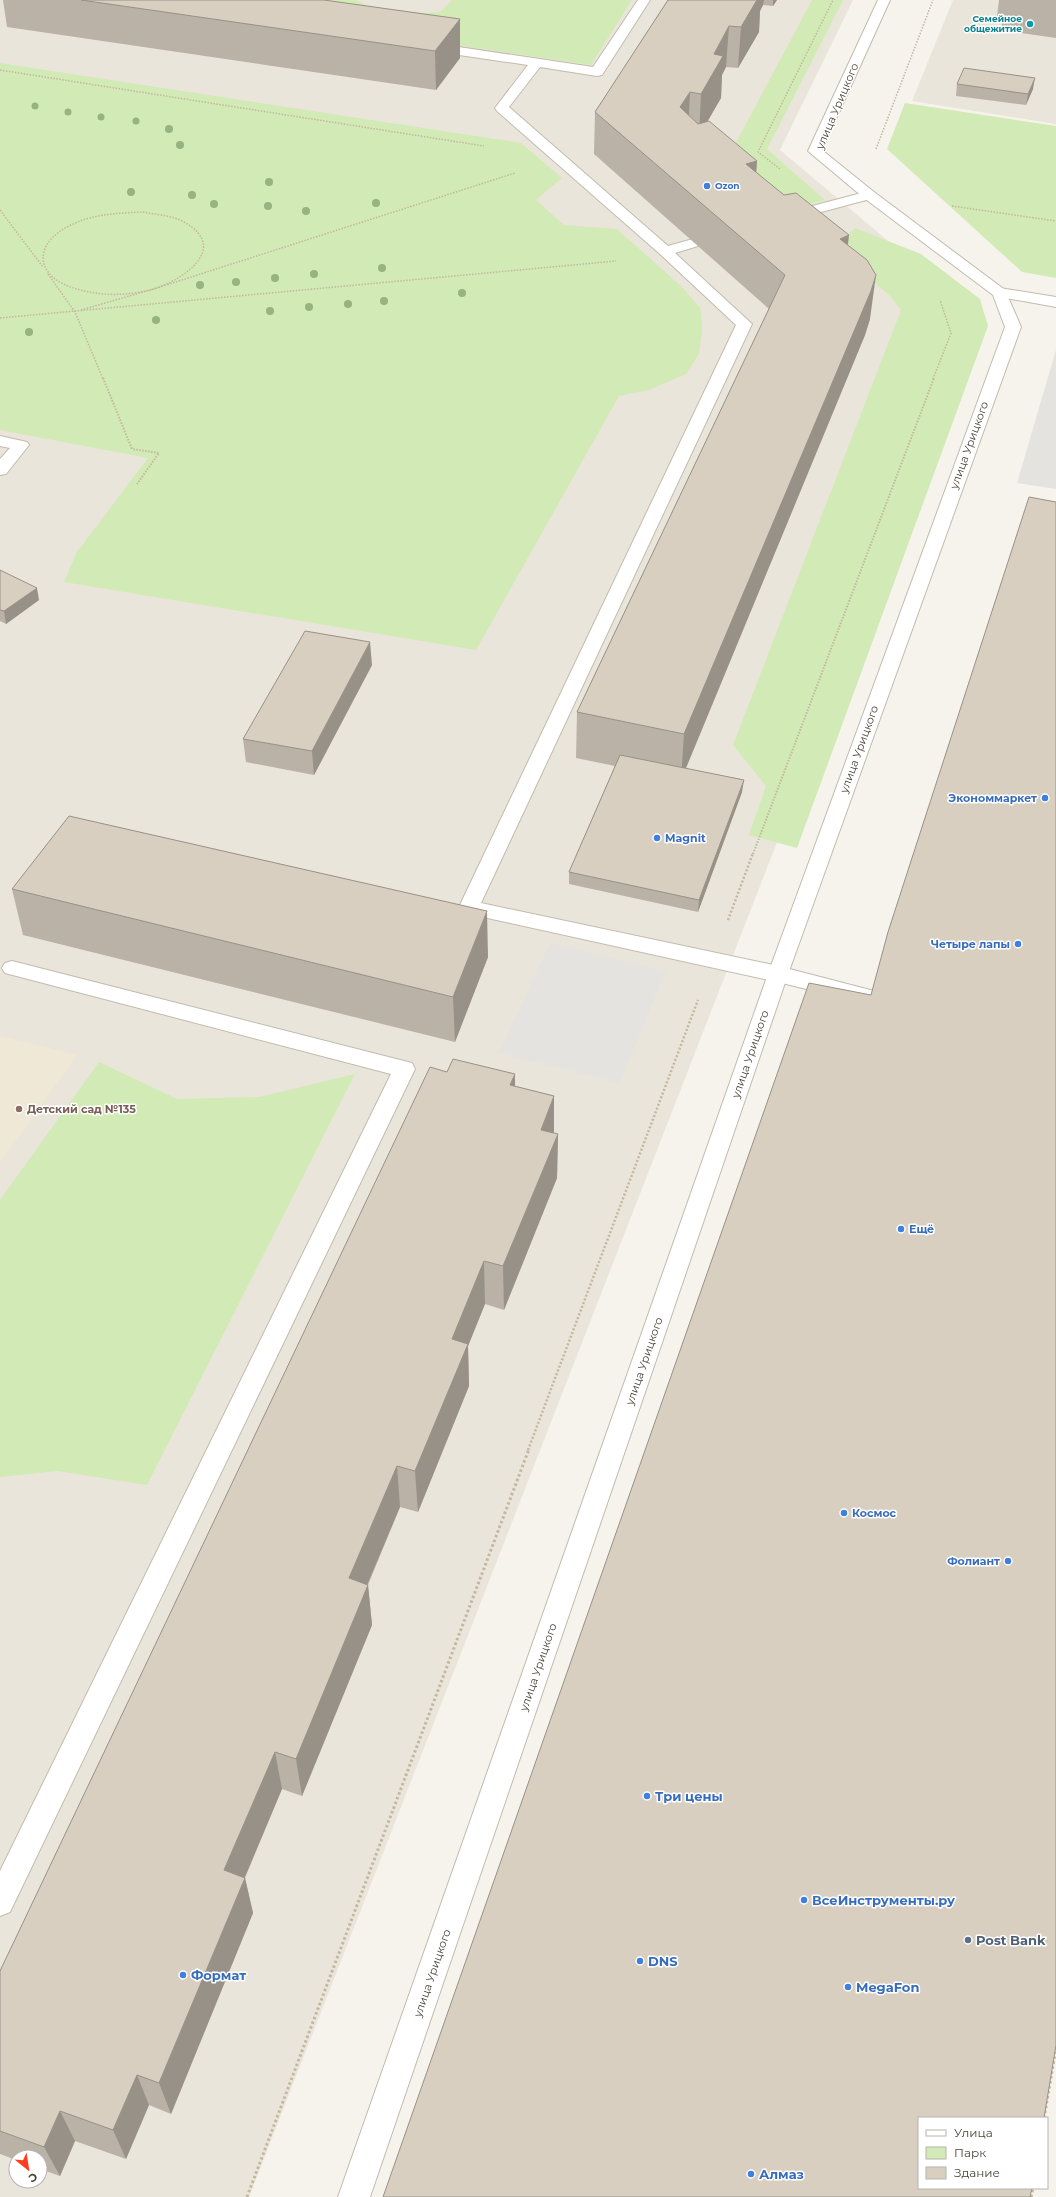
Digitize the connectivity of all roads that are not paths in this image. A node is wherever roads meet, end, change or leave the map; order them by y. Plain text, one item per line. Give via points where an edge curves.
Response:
1 (644, 0) edge
2 (884, 0) edge
3 (420, 45) edge
4 (537, 62) junction
5 (869, 195) junction
6 (770, 222) edge
7 (693, 243) edge
8 (665, 251) junction
9 (1000, 293) junction
10 (1056, 302) edge
11 (0, 441) edge
12 (0, 470) edge
13 (12, 968) dead end
14 (778, 974) junction
15 (874, 997) edge
16 (0, 1902) edge
17 (354, 2197) edge

1 - 4 street via 597,72
2 - 5 street, улица Урицкого via 815,151
3 - 4 street
4 - 8 street via 502,108
5 - 6 street
5 - 9 street, улица Урицкого
7 - 8 street
8 - 14 street via 744,324 470,907
9 - 10 street
9 - 14 street, улица Урицкого via 1013,327
11 - 12 street via 21,445
13 - 16 street via 404,1069
14 - 15 street
14 - 17 street, улица Урицкого

